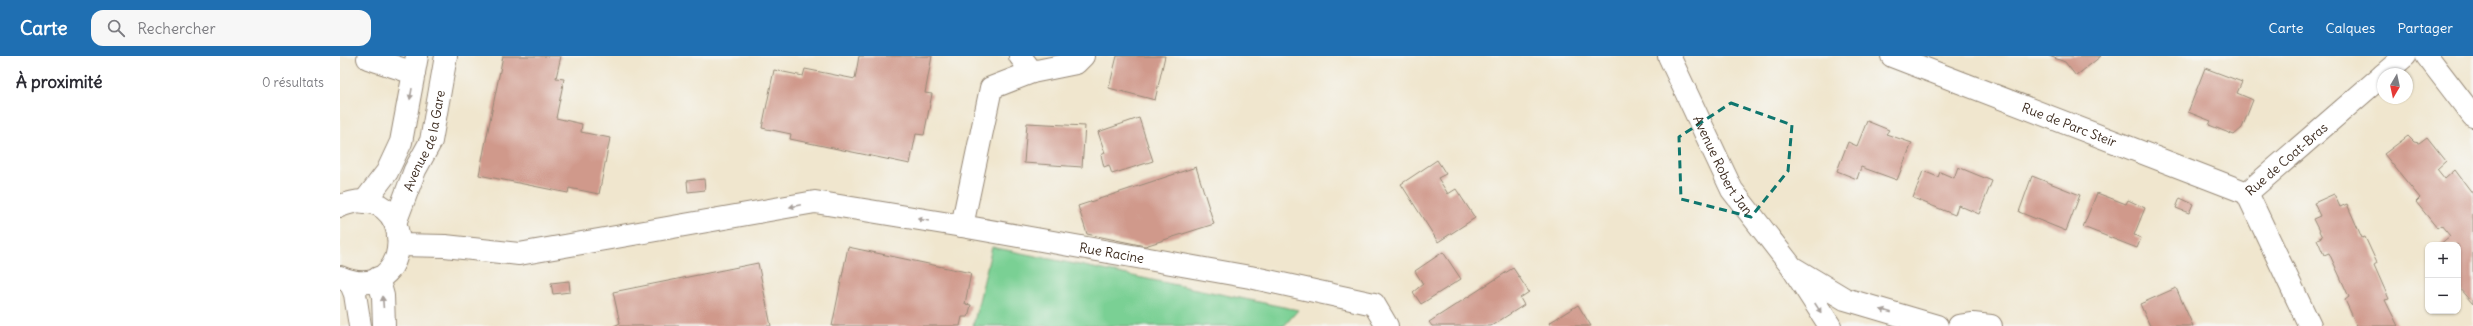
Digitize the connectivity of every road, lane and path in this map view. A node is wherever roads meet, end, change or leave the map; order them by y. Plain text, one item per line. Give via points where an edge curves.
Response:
1 (369, 56) edge
2 (446, 56) edge
3 (1083, 56) edge
4 (1670, 56) edge
5 (1892, 56) edge
6 (2405, 56) edge
7 (2427, 56) edge
8 (1026, 64) edge
9 (416, 65) edge
10 (2391, 68) edge
11 (2377, 80) edge
12 (2473, 116) edge
13 (2247, 193) junction
14 (364, 202) junction
15 (340, 206) edge
16 (395, 223) junction
17 (962, 226) junction
18 (400, 244) junction
19 (1791, 266) junction
20 (378, 278) junction
21 (345, 280) edge
22 (360, 326) edge
23 (384, 326) edge
24 (1387, 326) edge
25 (1830, 326) edge
26 (1937, 326) edge
27 (1959, 326) edge
28 (1991, 326) edge
29 (2310, 326) edge

1 - 9 street via 368,58
2 - 16 street, Avenue de la Gare via 431,141 415,170
3 - 8 street via 1076,64
4 - 19 street, Avenue Robert Jan via 1732,190
5 - 13 street, Rue de Parc Steir
6 - 10 street, Rue de Coat-Bras
7 - 12 street
8 - 17 street via 991,88
9 -> 14 street, Avenue de la Gare via 401,142 386,172
11 - 13 street, Rue de Coat-Bras
13 - 29 street, Rue de Coat-Bras
14 - 15 street via 350,202
14 - 16 street via 383,208
16 - 18 street
17 -> 18 street, Rue Racine via 815,202 519,254
17 - 24 street, Rue Racine via 1250,277 1374,304
18 - 20 street via 393,264
19 -> 25 street, Avenue Robert Jan
26 -> 19 street, Avenue Robert Jan via 1845,299
20 - 21 street via 364,282
23 -> 20 street via 383,296
21 - 22 street via 355,294
27 - 28 street

